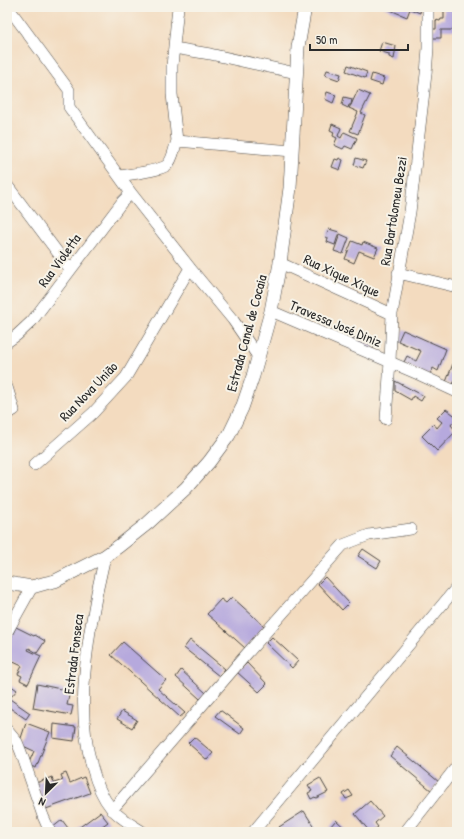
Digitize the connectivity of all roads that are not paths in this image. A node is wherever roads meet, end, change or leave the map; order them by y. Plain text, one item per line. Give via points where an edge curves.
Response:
1 (8, 7) edge
2 (178, 7) edge
3 (305, 7) edge
4 (428, 7) edge
5 (174, 48) junction
6 (296, 73) junction
7 (176, 141) junction
8 (292, 151) junction
9 (120, 176) junction
10 (7, 185) edge
11 (131, 193) junction
12 (280, 263) junction
13 (190, 268) junction
14 (70, 269) junction
15 (398, 273) junction
16 (457, 287) edge
17 (271, 311) junction
18 (392, 314) junction
19 (7, 342) edge
20 (259, 358) junction
21 (390, 362) junction
22 (7, 387) edge
23 (457, 392) edge
24 (7, 414) edge
25 (386, 419) dead end
26 (34, 465) dead end
27 (411, 529) dead end
28 (105, 556) junction
29 (7, 583) edge
30 (32, 587) junction
31 (457, 587) edge
32 (7, 632) edge
33 (7, 730) edge
34 (457, 766) edge
35 (112, 810) junction
36 (50, 832) edge
37 (142, 832) edge
38 (253, 832) edge
39 (405, 832) edge

1 - 9 street via 69,90 69,107
2 - 5 street
3 - 6 street, Estrada Canal de Cocaia
4 - 15 street, Rua Bartolomeu Bezzi via 426,74 410,212
5 - 6 street
5 - 7 street via 172,94
6 - 8 street, Estrada Canal de Cocaia
7 - 8 street
7 - 9 street via 168,164 161,168
8 - 12 street, Estrada Canal de Cocaia
9 - 11 street
10 - 14 street
11 - 13 street
11 - 14 street, Rua Violetta
12 - 17 street, Estrada Canal de Cocaia
12 - 18 street, Rua Xique Xique
13 - 20 street via 233,320
13 - 26 street, Rua Nova União via 126,377 93,413
14 - 19 street, Rua Violetta via 32,321
15 - 16 street
15 - 18 street, Rua Bartolomeu Bezzi
17 - 20 street, Estrada Canal de Cocaia
17 - 21 street, Travessa José Diniz
18 - 21 street, Rua Bartolomeu Bezzi
20 - 28 street, Estrada Canal de Cocaia via 242,408 229,435 210,462 153,518
21 - 23 street, Travessa José Diniz
21 - 25 street, Rua Bartolomeu Bezzi
22 - 24 street via 14,410
27 - 35 street via 368,535 343,545
28 - 30 street, Estrada Canal de Cocaia via 55,580
28 - 35 street, Estrada Fonseca via 83,680 83,715 85,736 96,782
29 - 30 street, Estrada Canal de Cocaia
30 - 32 street
31 - 38 street
33 - 36 street via 21,752
34 - 39 street
35 - 37 street, Estrada Fonseca

